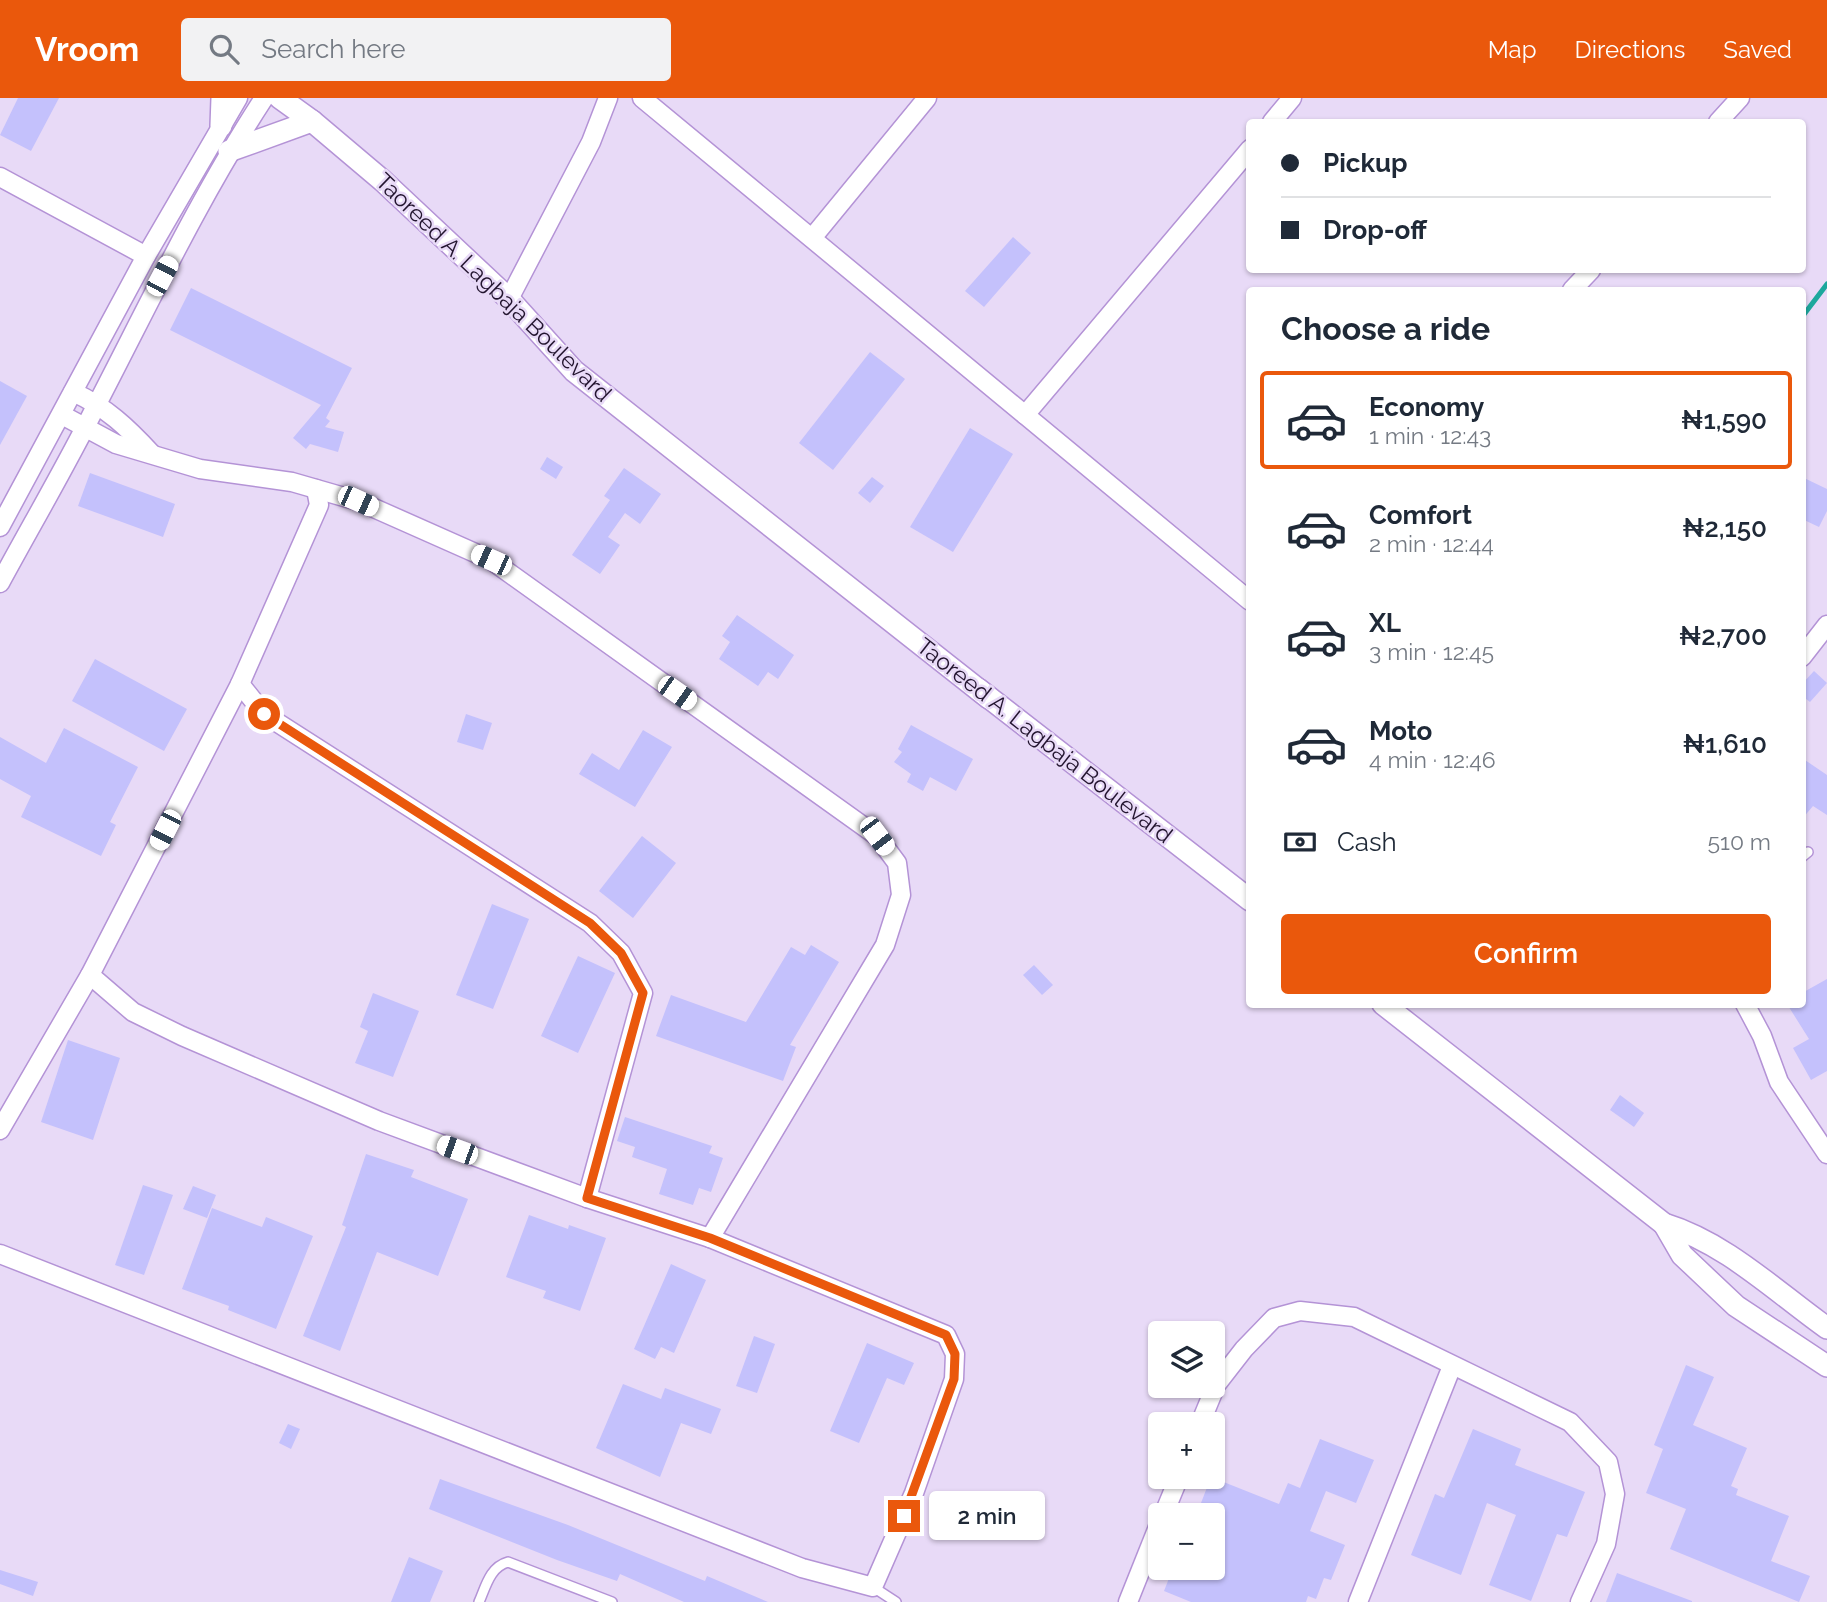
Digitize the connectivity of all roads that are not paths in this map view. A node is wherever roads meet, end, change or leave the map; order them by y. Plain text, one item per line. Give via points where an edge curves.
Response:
1 (222, 98) edge
2 (238, 98) edge
3 (264, 98) edge
4 (280, 98) edge
5 (608, 98) edge
6 (642, 98) edge
7 (927, 98) edge
8 (1292, 98) edge
9 (1740, 98) edge
10 (1274, 119) edge
11 (1721, 119) edge
12 (312, 121) junction
13 (221, 126) junction
14 (229, 151) junction
15 (1246, 154) edge
16 (0, 177) edge
17 (812, 238) junction
18 (146, 256) junction
19 (1588, 273) edge
20 (1576, 287) edge
21 (509, 299) junction
22 (74, 391) junction
23 (98, 403) junction
24 (62, 415) junction
25 (1025, 415) junction
26 (86, 426) junction
27 (153, 454) junction
28 (316, 489) junction
29 (0, 527) edge
30 (840, 580) junction
31 (0, 583) edge
32 (1246, 598) edge
33 (1827, 625) edge
34 (1806, 652) edge
35 (240, 684) junction
36 (989, 698) dead end
37 (1246, 898) edge
38 (90, 975) junction
39 (1388, 1008) edge
40 (1747, 1008) edge
41 (0, 1130) edge
42 (1827, 1153) edge
43 (587, 1198) junction
44 (1664, 1224) junction
45 (710, 1238) junction
46 (0, 1254) edge
47 (1827, 1328) edge
48 (1452, 1366) junction
49 (1827, 1366) edge
50 (1205, 1412) edge
51 (1148, 1552) edge
52 (873, 1587) junction
53 (479, 1602) edge
54 (612, 1602) edge
55 (896, 1602) edge
56 (1128, 1602) edge
57 (1358, 1602) edge
58 (1580, 1602) edge

1 - 13 street
2 - 13 street
3 - 14 street
4 - 12 street, Taoreed A. Lagbaja Boulevard
5 - 21 street via 591,142
6 - 17 street
7 - 17 street
8 - 10 street
9 - 11 street
12 - 14 street
12 - 21 street, Taoreed A. Lagbaja Boulevard
13 - 18 street
14 - 23 street
15 - 25 street
16 - 18 street
17 - 25 street
18 - 22 street
19 - 20 street
21 - 30 street, Taoreed A. Lagbaja Boulevard via 574,371
22 - 23 street
22 - 24 street
23 - 26 street
23 - 27 street
24 - 26 street
24 - 29 street
25 - 32 street
26 - 27 street via 116,443
26 - 31 street
27 - 28 street via 200,469
28 - 35 street via 319,505
28 - 45 street via 358,501 491,560 877,836 897,863 901,895 885,945
30 - 36 street, Taoreed A. Lagbaja Boulevard
30 - 37 street, Taoreed A. Lagbaja Boulevard
33 - 34 street
35 - 38 street
35 - 43 street via 264,714 590,923 621,953 643,993
38 - 41 street
38 - 43 street via 133,1012 182,1036 379,1121
39 - 44 street
40 - 42 street via 1779,1082
43 - 45 street
44 - 47 street via 1690,1232 1723,1252
44 - 49 street via 1682,1255 1736,1306
45 - 52 street via 946,1335 955,1354 950,1391 914,1493
46 - 52 street via 802,1568
48 - 50 street via 1354,1317 1300,1311 1274,1318 1244,1349 1216,1385
48 - 57 street
48 - 58 street via 1570,1422 1608,1462 1615,1494 1606,1544
51 - 56 street
52 - 55 lane
53 - 54 lane via 498,1565 508,1562

